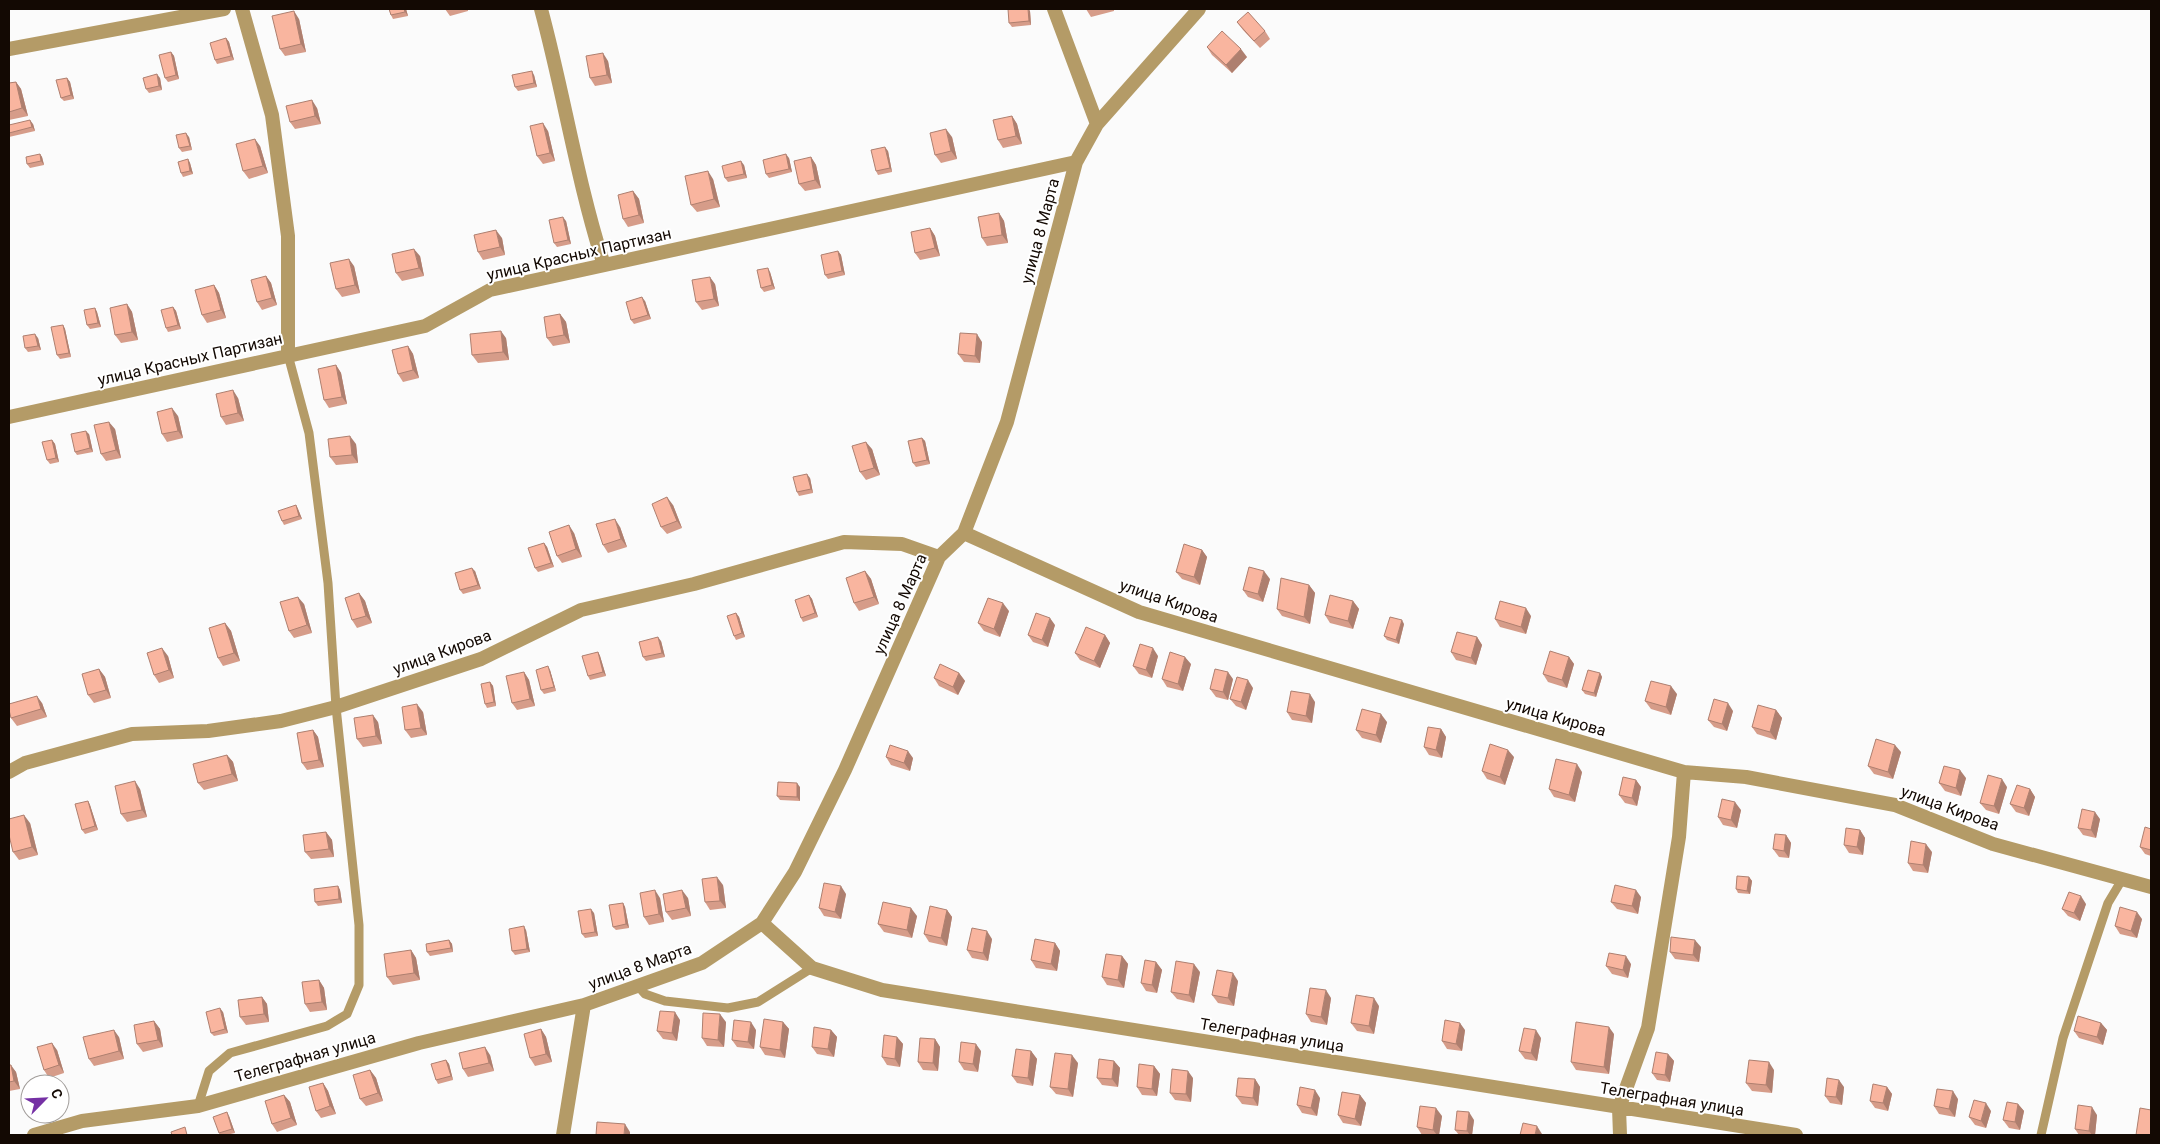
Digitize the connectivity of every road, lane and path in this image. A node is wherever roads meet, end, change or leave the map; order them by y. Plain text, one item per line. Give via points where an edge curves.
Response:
1 (224, 9) edge
2 (242, 9) edge
3 (542, 9) edge
4 (1054, 9) edge
5 (1199, 9) edge
6 (9, 49) edge
7 (1097, 124) junction
8 (1076, 162) junction
9 (604, 265) junction
10 (288, 354) junction
11 (9, 417) edge
12 (964, 533) junction
13 (940, 557) junction
14 (336, 707) junction
15 (9, 772) edge
16 (1684, 772) junction
17 (2123, 878) junction
18 (2151, 887) edge
19 (762, 923) junction
20 (812, 968) junction
21 (638, 986) junction
22 (584, 1005) junction
23 (198, 1106) junction
24 (1619, 1108) junction
25 (34, 1135) edge
26 (563, 1135) edge
27 (1620, 1135) edge
28 (1796, 1135) edge
29 (2041, 1135) edge

1 - 6 street
2 - 10 street via 272,115 288,236
3 - 9 street via 590,222
4 - 7 street
5 - 7 street, улица 8 Марта
7 - 8 street, улица 8 Марта
8 - 9 street, улица Красных Партизан
8 - 12 street, улица 8 Марта via 1007,422
9 - 10 street, улица Красных Партизан via 490,290 425,326
10 - 11 street, улица Красных Партизан
10 - 14 lane via 309,433 328,583
12 - 13 street, улица 8 Марта
12 - 16 street, улица Кирова via 1139,612
13 - 14 street, улица Кирова via 902,544 844,542 694,584 581,610 481,660
13 - 19 street, улица 8 Марта via 845,770 795,872
14 - 15 street, улица Кирова via 281,720 208,731 132,734 25,763
14 - 23 lane via 359,925 359,985 347,1014 328,1026 230,1054 209,1071
16 - 17 street, улица Кирова via 1746,777 1895,805 1993,844
16 - 24 street via 1680,837 1648,1028
17 - 18 street, улица Кирова
17 - 29 lane via 2108,903 2063,1038
19 - 20 street, Телеграфная улица
19 - 21 street, улица 8 Марта via 702,963
20 - 21 lane via 758,1002 728,1008 665,1001 645,994
20 - 24 street, Телеграфная улица via 882,990
21 - 22 street, улица 8 Марта
22 - 23 street, Телеграфная улица via 418,1043
22 - 26 street, улица 8 Марта
23 - 25 street, Телеграфная улица via 82,1121
24 - 27 street
24 - 28 street, Телеграфная улица

